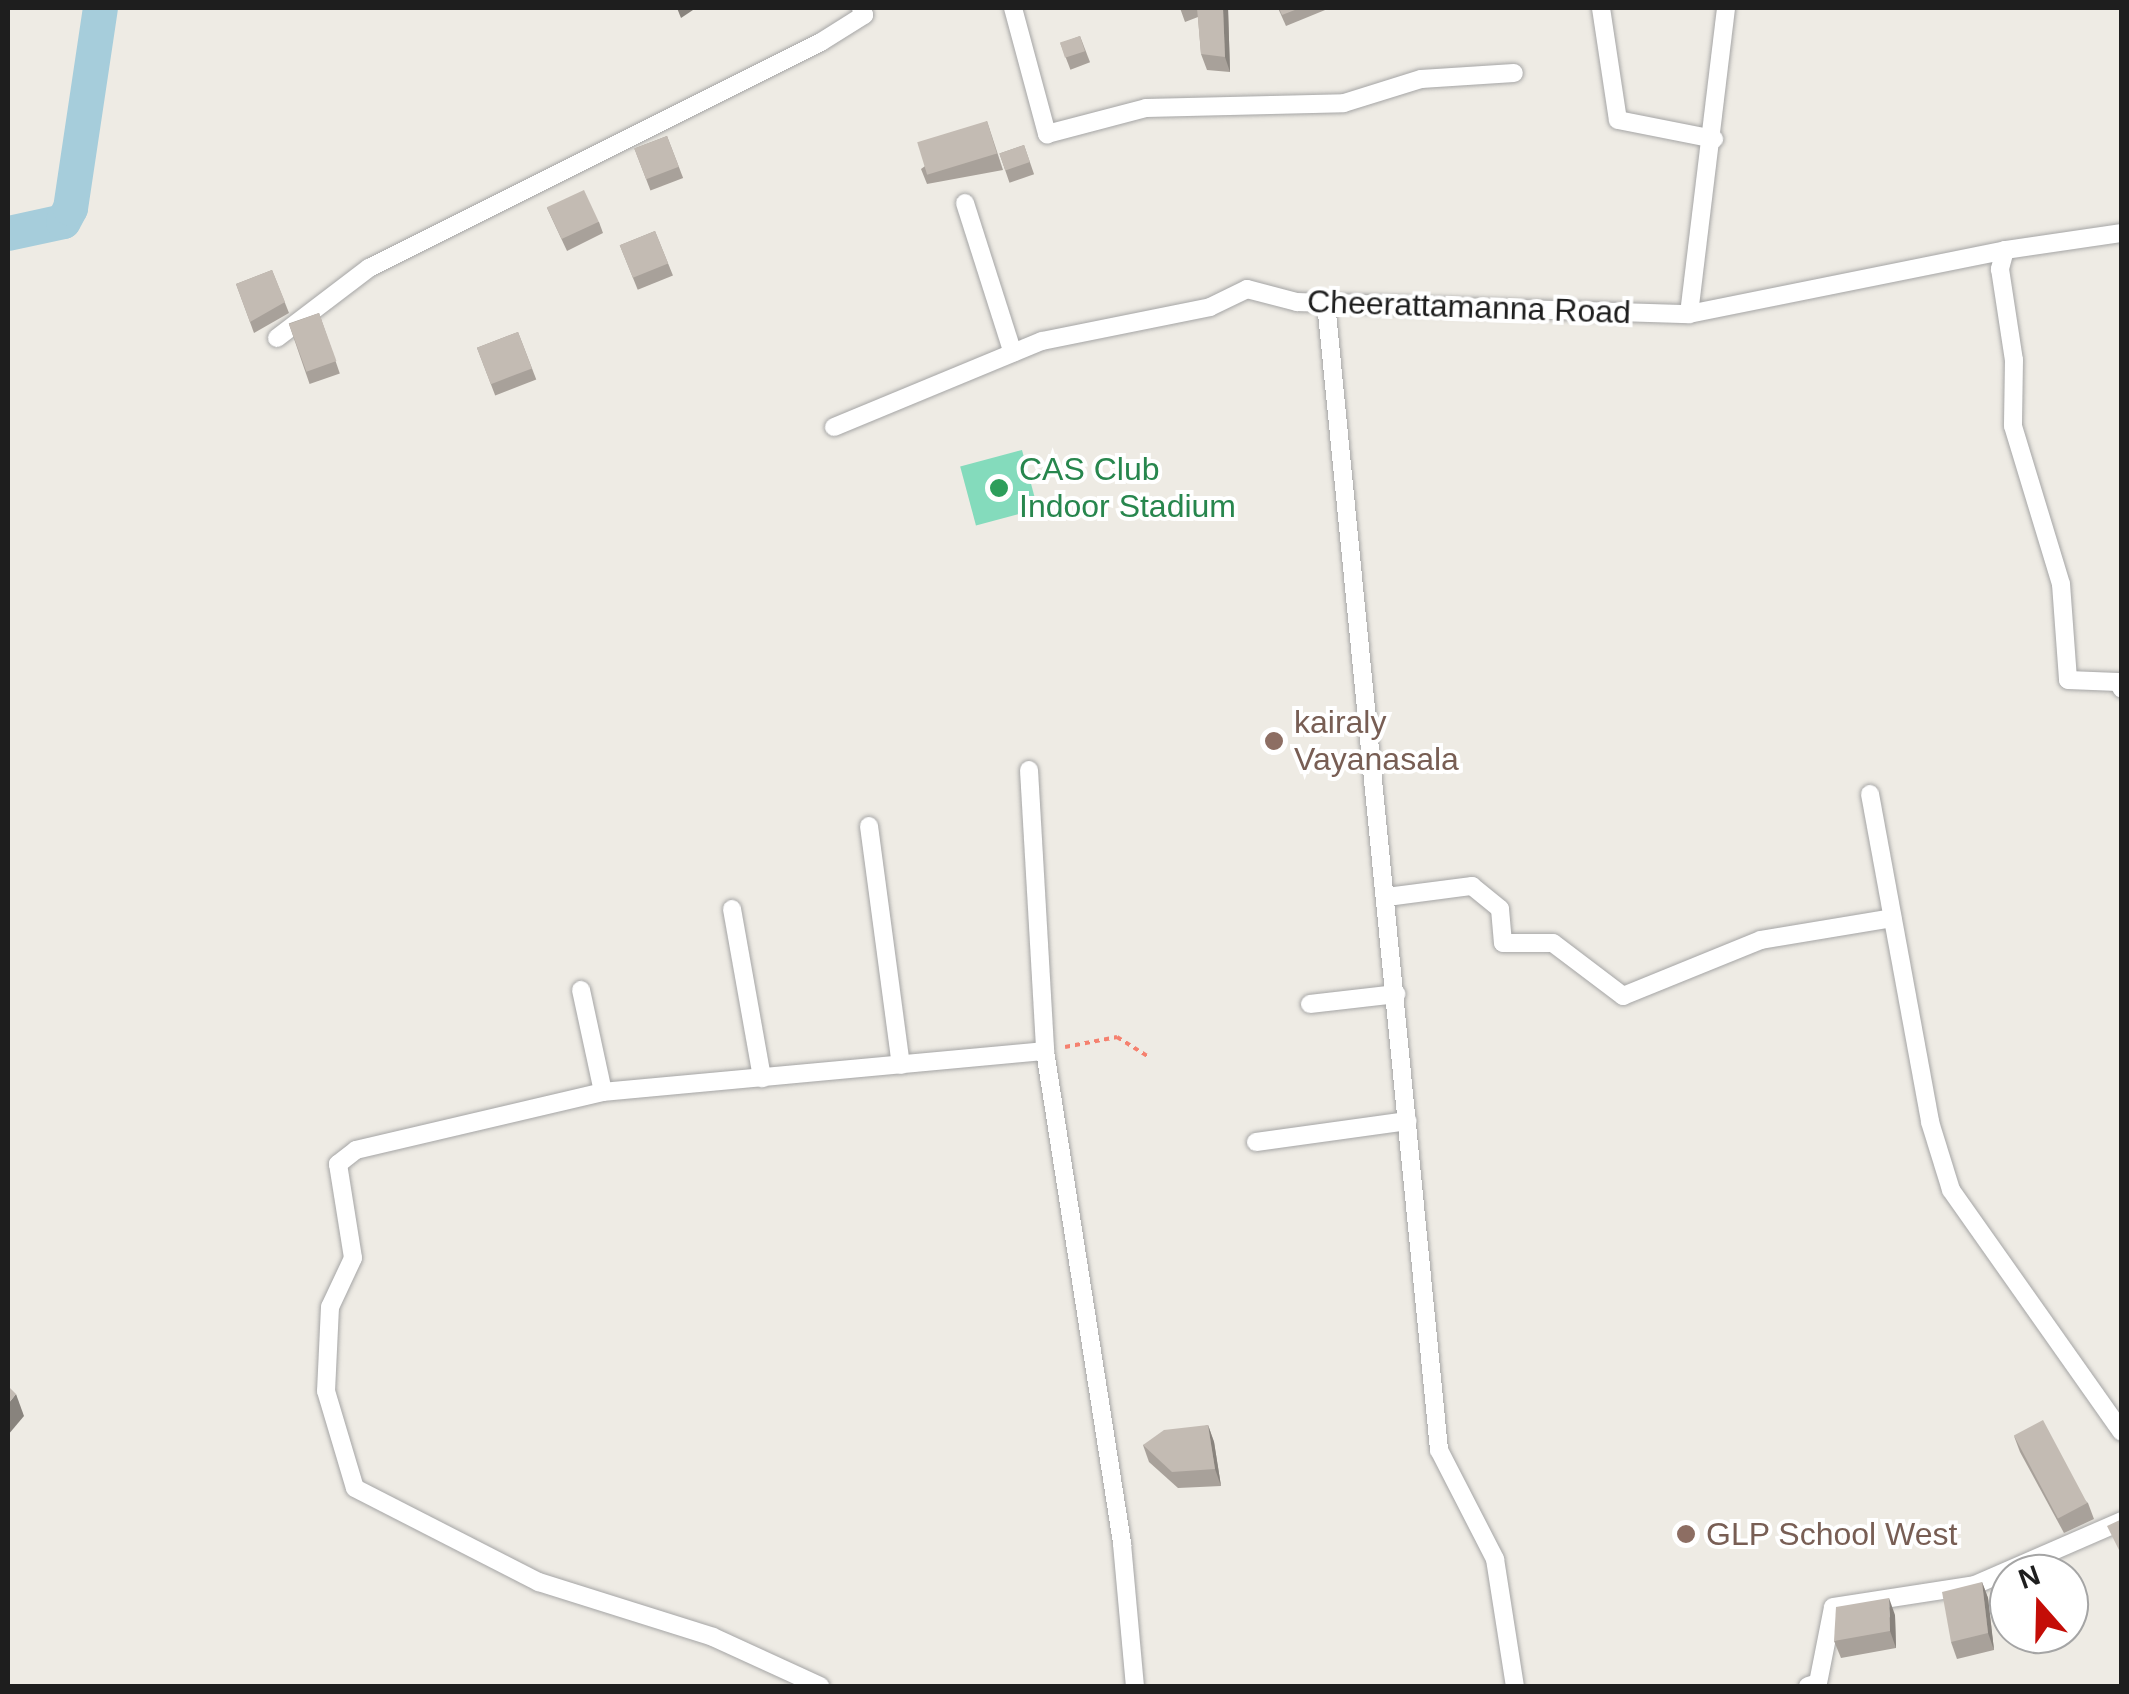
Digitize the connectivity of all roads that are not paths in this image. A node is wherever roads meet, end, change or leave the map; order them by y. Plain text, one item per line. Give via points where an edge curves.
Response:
1 (861, 8) edge
2 (1013, 8) edge
3 (1601, 8) edge
4 (1726, 8) edge
5 (1514, 73) dead end
6 (1714, 139) junction
7 (965, 203) dead end
8 (2122, 233) edge
9 (2005, 250) junction
10 (1326, 303) junction
11 (1689, 314) junction
12 (277, 338) dead end
13 (1013, 353) junction
14 (834, 427) dead end
15 (2122, 689) edge
16 (1028, 770) dead end
17 (1870, 794) dead end
18 (869, 826) dead end
19 (1386, 897) junction
20 (732, 909) dead end
21 (1892, 918) junction
22 (581, 990) dead end
23 (1396, 994) junction
24 (1310, 1004) dead end
25 (1045, 1051) junction
26 (901, 1064) junction
27 (762, 1078) junction
28 (604, 1092) junction
29 (1408, 1121) junction
30 (1256, 1142) dead end
31 (2122, 1432) edge
32 (2122, 1520) edge
33 (820, 1686) edge
34 (1135, 1686) edge
35 (1515, 1686) edge
36 (1808, 1686) edge

1 - 12 street via 864,15 821,42 370,268
2 - 5 street via 1048,134 1146,108 1344,103 1422,79
3 - 6 street via 1618,120
4 - 6 street
6 - 11 street
7 - 13 street
8 - 9 street, Cheerattamanna Road
9 - 11 street, Cheerattamanna Road
9 - 15 street via 2000,269 2014,360 2013,426 2046,514 2062,584 2068,680 2118,682
10 - 11 street, Cheerattamanna Road
10 - 13 street, Cheerattamanna Road via 1247,289 1210,307
10 - 19 street
13 - 14 street, Cheerattamanna Road
16 - 25 street
17 - 21 street
18 - 26 street
19 - 21 street via 1472,886 1500,909 1503,943 1552,944 1623,996 1761,940
19 - 23 street
20 - 27 street
21 - 31 street via 1930,1122 1950,1190
22 - 28 street
23 - 24 street
23 - 29 street
25 - 26 street
25 - 34 street via 1122,1544
26 - 27 street
27 - 28 street
28 - 33 street via 356,1150 338,1164 353,1258 330,1306 326,1391 355,1488 539,1582 713,1637
29 - 30 street
29 - 35 street via 1439,1450 1496,1559
32 - 36 street via 1975,1585 1832,1607 1818,1683

